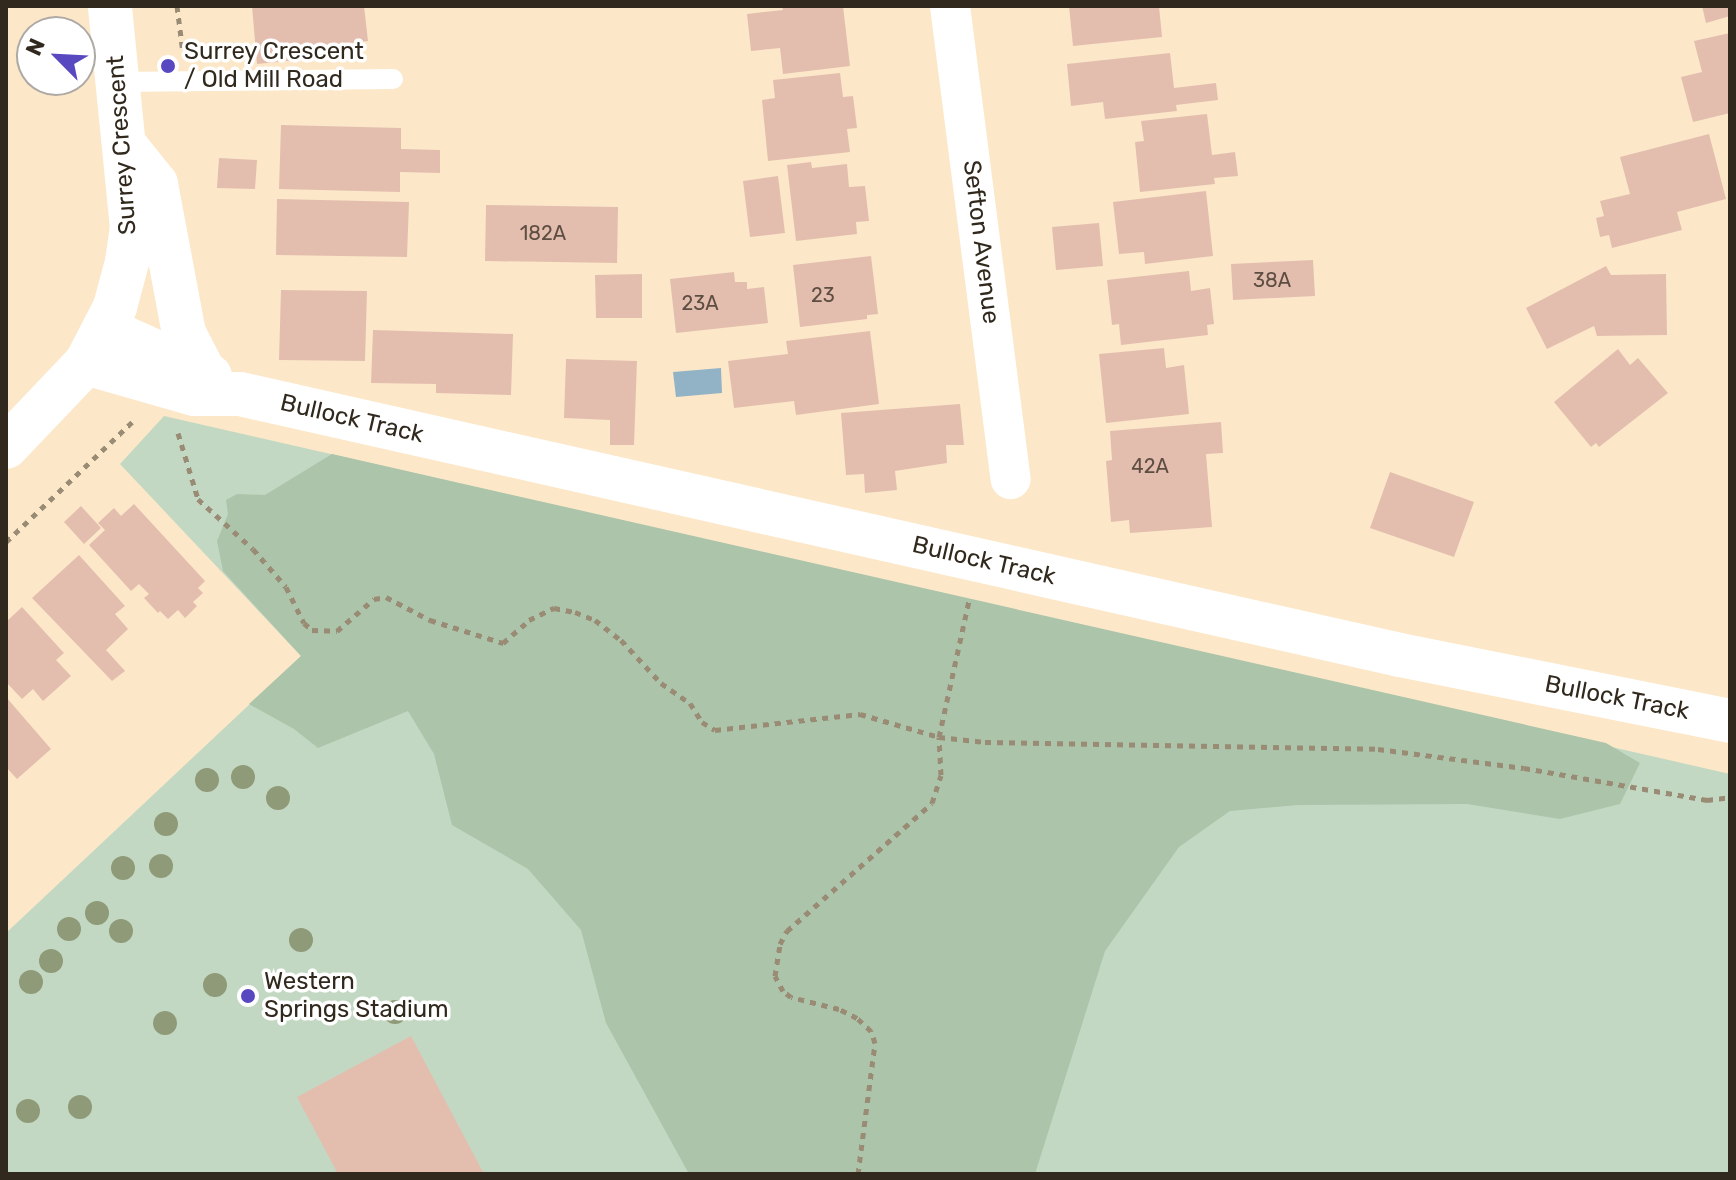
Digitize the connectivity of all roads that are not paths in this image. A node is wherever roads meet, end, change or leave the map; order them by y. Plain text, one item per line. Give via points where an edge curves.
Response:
1 (110, 6) edge
2 (950, 6) edge
3 (393, 79) dead end
4 (118, 82) junction
5 (124, 144) junction
6 (95, 346) junction
7 (222, 383) junction
8 (6, 447) edge
9 (1011, 479) dead end
10 (1730, 721) edge

1 - 4 main road, Surrey Crescent
2 - 9 street, Sefton Avenue
3 - 4 lane
4 - 5 main road, Surrey Crescent
5 - 6 main road, Surrey Crescent via 132,228 127,262
5 - 7 main road via 156,184 184,333
6 - 7 main road, Bullock Track
6 - 7 main road, Bullock Track via 168,402
6 - 8 main road
7 - 10 main road, Bullock Track via 1385,651

